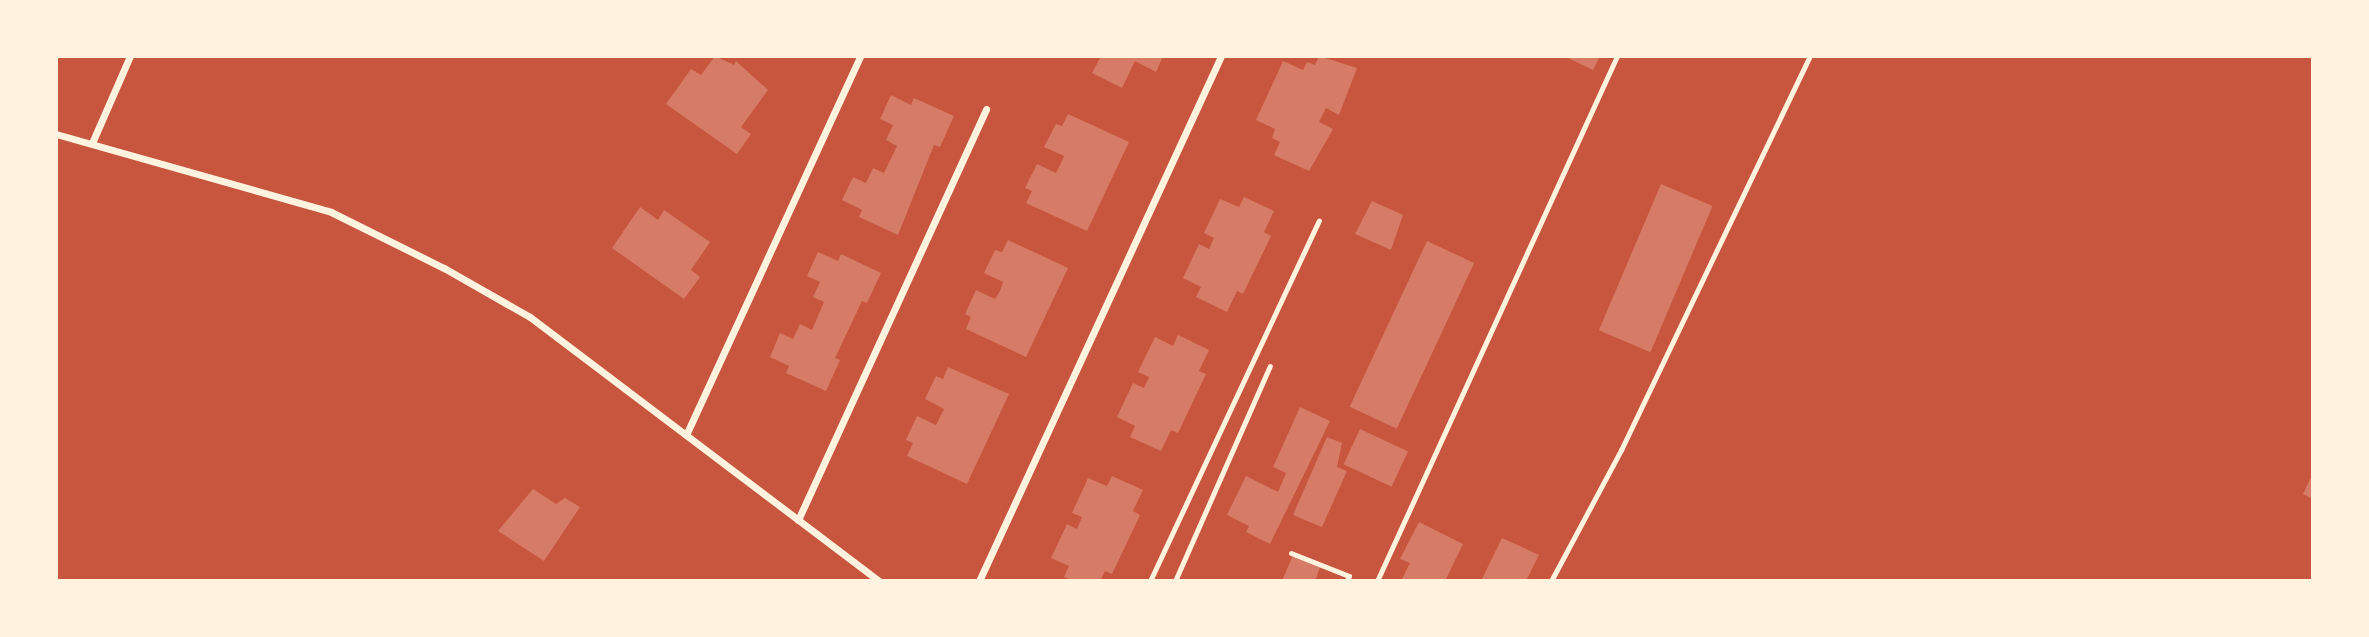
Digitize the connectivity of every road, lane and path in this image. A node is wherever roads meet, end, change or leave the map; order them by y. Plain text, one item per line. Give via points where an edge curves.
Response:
1 (130, 56) edge
2 (860, 56) edge
3 (1222, 56) edge
4 (1617, 56) edge
5 (1809, 57) edge
6 (986, 109) dead end
7 (56, 134) edge
8 (92, 143) junction
9 (1319, 221) dead end
10 (1270, 366) dead end
11 (686, 435) junction
12 (798, 520) junction
13 (1292, 553) dead end
14 (879, 581) edge
15 (979, 581) edge
16 (1150, 581) edge
17 (1175, 581) edge
18 (1347, 581) edge
19 (1377, 581) edge
20 (1551, 581) edge

1 - 8 street
2 - 11 street
3 - 15 street
4 - 19 lane
5 - 20 lane via 1621,450
6 - 12 street
7 - 8 street
8 - 11 street via 331,212 530,317
9 - 16 lane
10 - 17 lane
11 - 12 street
12 - 14 street
13 - 18 lane via 1349,576

